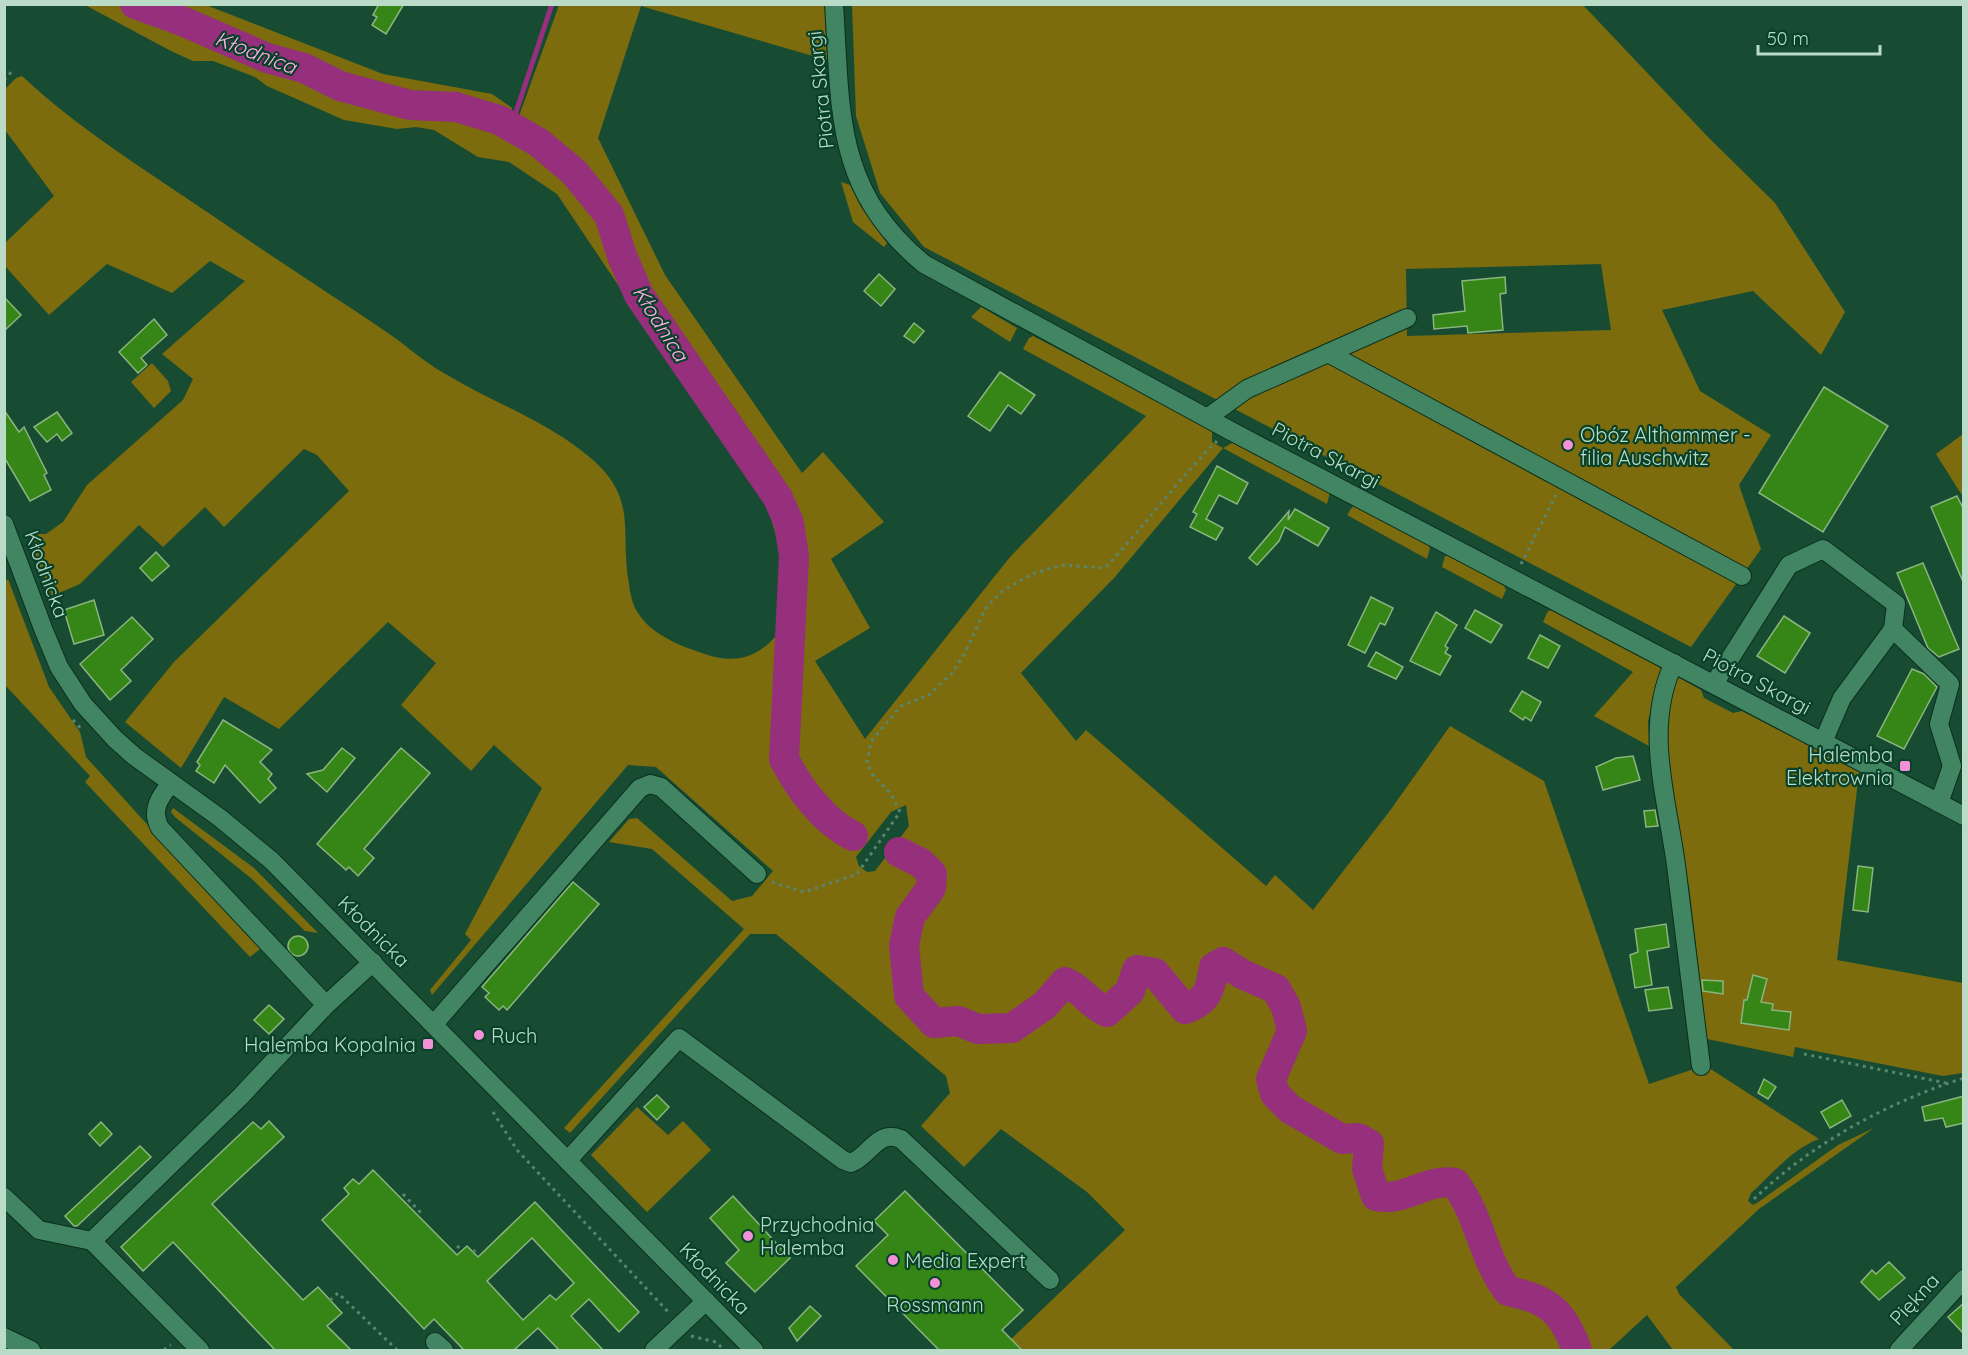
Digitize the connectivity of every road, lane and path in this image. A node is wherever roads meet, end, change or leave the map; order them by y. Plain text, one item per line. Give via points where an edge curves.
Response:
1 (834, 4) edge
2 (14, 69) dead end
3 (4, 80) edge
4 (1407, 318) dead end
5 (1328, 353) junction
6 (1207, 418) junction
7 (1229, 430) junction
8 (1563, 479) junction
9 (4, 524) edge
10 (1742, 576) dead end
11 (1514, 579) junction
12 (1893, 630) junction
13 (1674, 663) junction
14 (1714, 684) junction
15 (1823, 742) junction
16 (171, 783) junction
17 (1939, 803) junction
18 (1964, 816) edge
19 (757, 874) joint
20 (373, 962) junction
21 (326, 1005) junction
22 (435, 1024) junction
23 (1804, 1054) dead end
24 (1701, 1066) dead end
25 (1964, 1078) edge
26 (1948, 1083) junction
27 (492, 1109) dead end
28 (567, 1160) junction
29 (403, 1194) dead end
30 (4, 1197) edge
31 (1754, 1199) dead end
32 (422, 1214) dead end
33 (92, 1241) junction
34 (457, 1246) dead end
35 (478, 1248) dead end
36 (462, 1250) dead end
37 (473, 1252) dead end
38 (1964, 1279) edge
39 (1050, 1280) dead end
40 (330, 1300) dead end
41 (706, 1301) junction
42 (681, 1325) junction
43 (4, 1337) edge
44 (171, 1345) dead end
45 (31, 1350) edge
46 (164, 1350) edge
47 (200, 1350) edge
48 (397, 1350) edge
49 (654, 1350) edge
50 (724, 1350) edge
51 (754, 1350) edge
52 (1899, 1350) edge

1 - 6 street, Piotra Skargi via 842,121 848,152 862,190 892,235 949,280
2 - 3 path
4 - 5 street
5 - 6 street via 1247,389
5 - 8 street
6 - 7 street, Piotra Skargi
7 - 11 street, Piotra Skargi
7 - 19 path via 1185,474 1104,568 1061,566 1032,574 1001,592 985,609 952,673 928,695 901,706 871,741 867,762 900,812 857,874 804,892
8 - 10 street
8 - 11 path
9 - 16 street, Kłodnicka via 44,631 71,687 115,739
11 - 13 street, Piotra Skargi
12 - 14 street via 1896,604 1823,549 1789,565
12 - 15 street via 1842,698
12 - 17 street via 1950,684 1939,724 1952,766
13 - 14 street, Piotra Skargi
13 - 24 street via 1664,684 1659,718 1661,782 1676,861
14 - 15 street, Piotra Skargi
15 - 17 street, Piotra Skargi
16 - 20 street, Kłodnicka via 272,861
16 - 21 street via 156,805 160,828
17 - 18 street, Piotra Skargi
19 - 22 street via 660,787 651,784 640,788
20 - 21 street
20 - 22 street, Kłodnicka
21 - 33 street via 241,1096
22 - 28 street, Kłodnicka
23 - 26 path
25 - 26 path
26 - 31 path via 1883,1111 1805,1155
27 - 42 path via 517,1150
28 - 39 street via 680,1038 843,1160 851,1163 861,1159 882,1137 890,1134 901,1138
28 - 41 street, Kłodnicka
29 - 32 path
30 - 33 street via 39,1230
33 - 47 street
34 - 36 path
35 - 37 path
38 - 52 street, Piękna
40 - 48 path via 338,1293
41 - 42 street
41 - 51 street, Kłodnicka
42 - 49 street
42 - 50 path via 691,1336 716,1342
43 - 45 street
44 - 46 path

